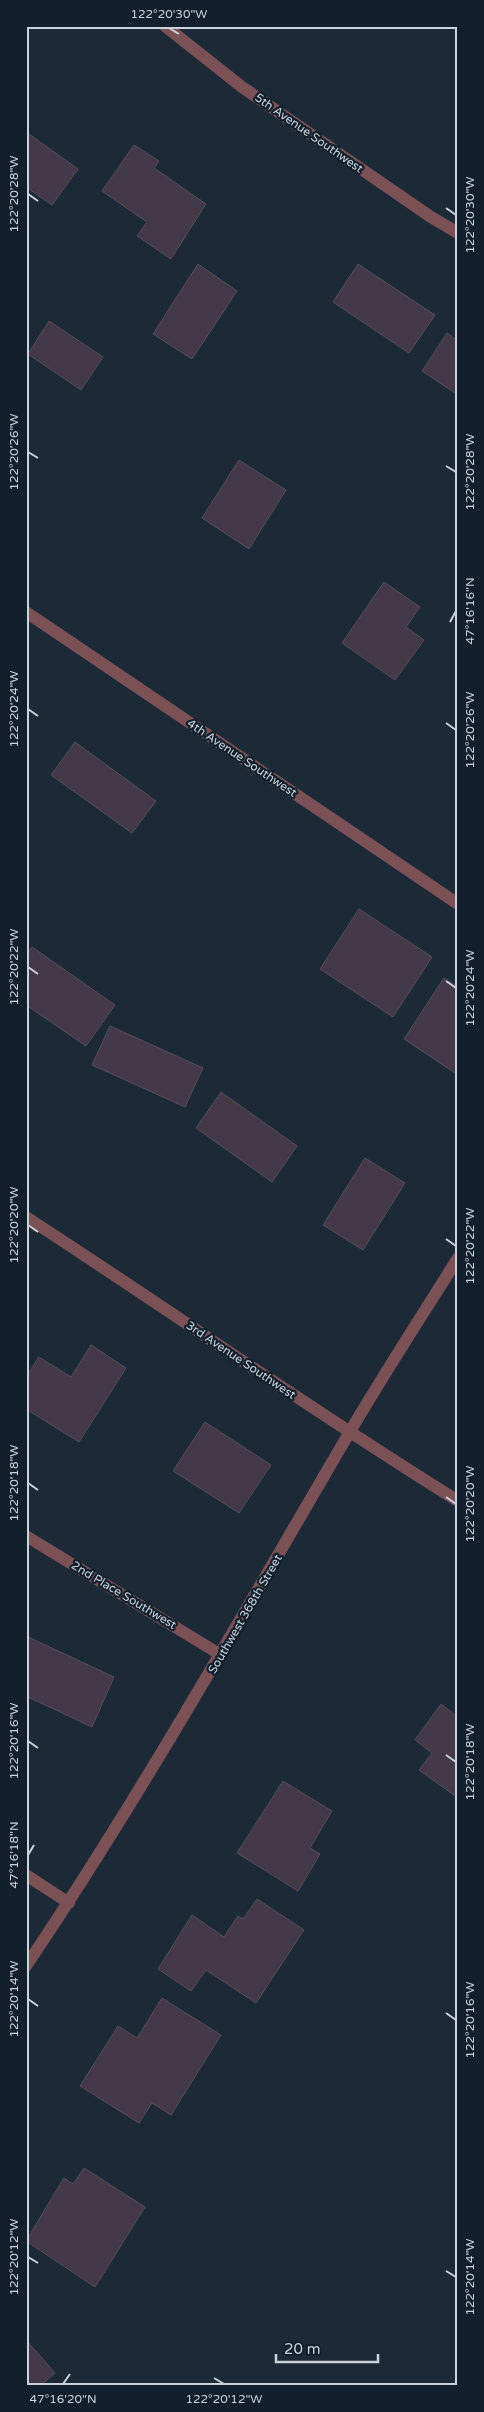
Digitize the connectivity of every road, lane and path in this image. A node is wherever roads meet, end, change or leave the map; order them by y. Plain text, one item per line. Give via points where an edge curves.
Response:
1 (165, 26) edge
2 (458, 232) edge
3 (26, 612) edge
4 (458, 904) edge
5 (26, 1216) edge
6 (458, 1258) edge
7 (349, 1433) junction
8 (458, 1501) edge
9 (26, 1536) edge
10 (221, 1655) junction
11 (26, 1874) edge
12 (69, 1903) junction
13 (26, 1966) edge

1 - 2 street, 5th Avenue Southwest via 242,87 431,217
3 - 4 street, 4th Avenue Southwest
5 - 7 street, 3rd Avenue Southwest
6 - 7 street, Southwest 368th Street
7 - 8 street, 3rd Avenue Southwest
7 - 10 street, Southwest 368th Street
9 - 10 street, 2nd Place Southwest
10 - 12 street, Southwest 368th Street
11 - 12 street
12 - 13 street, Southwest 368th Street

